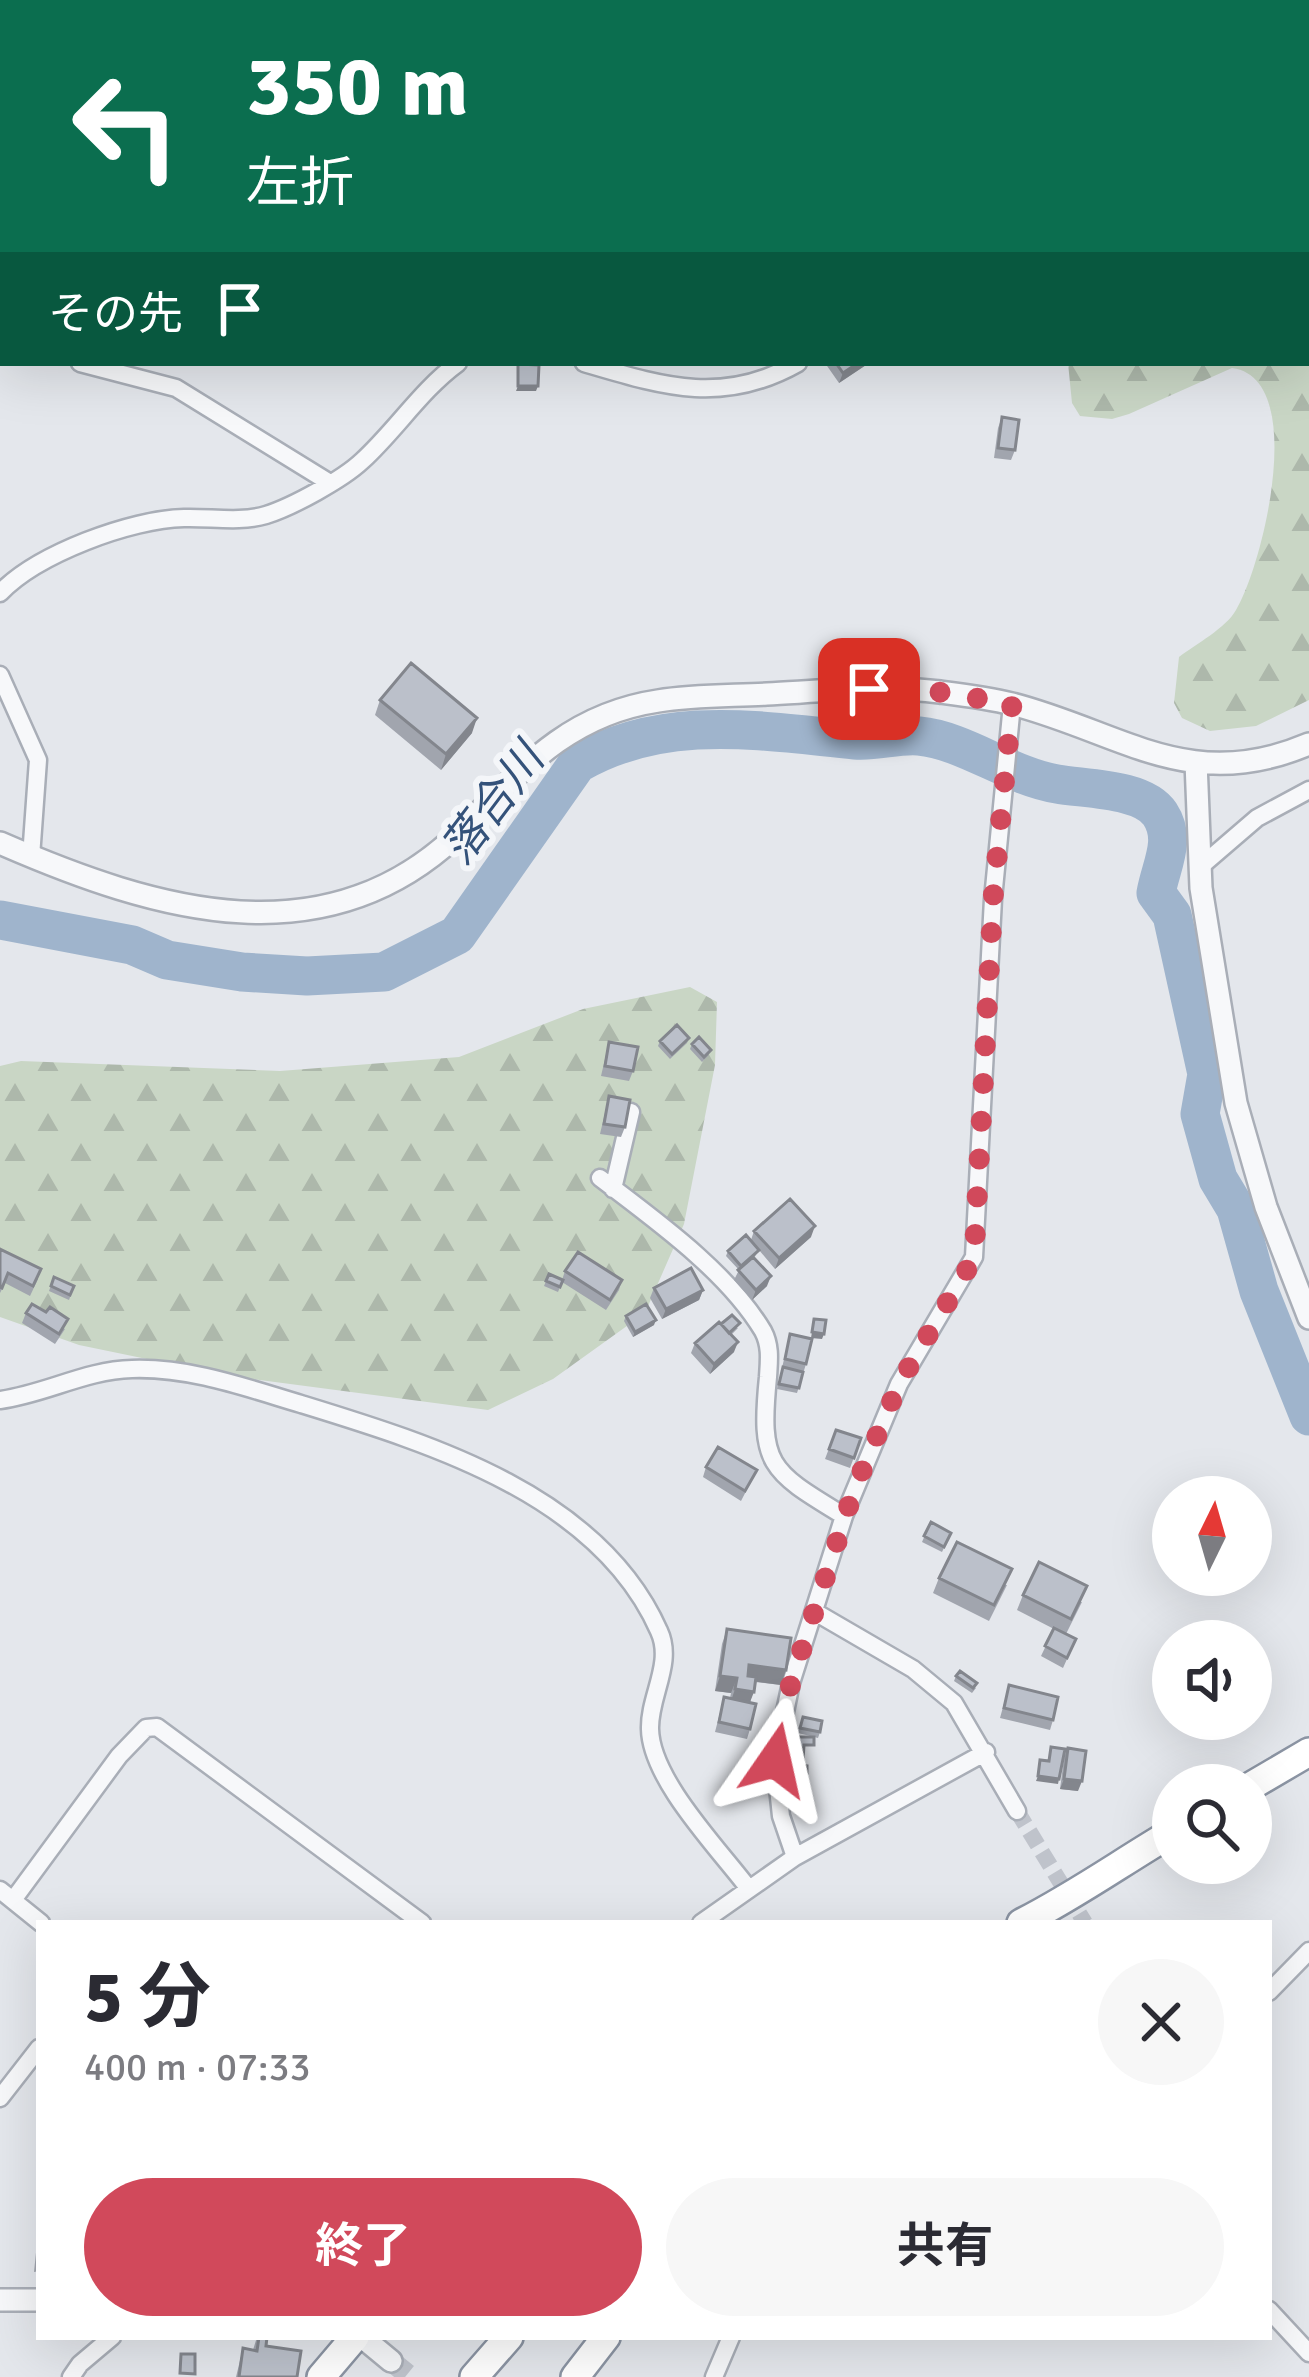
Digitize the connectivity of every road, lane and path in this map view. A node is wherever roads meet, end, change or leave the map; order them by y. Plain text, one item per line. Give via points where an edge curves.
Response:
1 (92, 366) edge
2 (454, 366) edge
3 (594, 366) edge
4 (792, 366) edge
5 (330, 483) junction
6 (0, 593) edge
7 (0, 675) edge
8 (1012, 704) junction
9 (1309, 744) edge
10 (1196, 762) junction
11 (1309, 790) edge
12 (0, 843) edge
13 (31, 857) junction
14 (1200, 867) junction
15 (631, 1112) edge
16 (1309, 1318) edge
17 (0, 1400) edge
18 (844, 1516) junction
19 (815, 1612) junction
20 (986, 1752) junction
21 (1309, 1752) edge
22 (1272, 1774) edge
23 (1017, 1811) tunnel mouth
24 (1152, 1845) edge
25 (795, 1858) junction
26 (749, 1889) junction
27 (6, 1895) edge
28 (1070, 1895) junction
29 (37, 1920) edge
30 (418, 1920) edge
31 (705, 1920) edge
32 (1026, 1920) edge
33 (1041, 1920) edge
34 (1309, 1951) edge
35 (1272, 1989) edge
36 (36, 2052) edge
37 (0, 2098) edge
38 (0, 2300) edge
39 (36, 2300) edge
40 (1272, 2313) edge
41 (108, 2340) edge
42 (356, 2340) edge
43 (363, 2340) edge
44 (506, 2340) edge
45 (604, 2340) edge
46 (730, 2340) edge
47 (1309, 2353) edge
48 (391, 2361) tunnel mouth
49 (71, 2377) edge
50 (321, 2377) edge
51 (474, 2377) edge
52 (575, 2377) edge
53 (713, 2377) edge

1 - 5 street via 176,388
2 - 5 street via 359,464
3 - 4 street via 712,390 754,384
5 - 6 street via 266,515 124,527 31,568
7 - 13 street via 38,760
8 - 10 street via 1145,754
8 - 13 street via 869,689 628,708 586,722 519,769 415,869 317,910 209,910
8 - 18 street via 974,1258 899,1384
9 - 10 street via 1269,757
10 - 14 street
11 - 14 street via 1257,818
12 - 13 street
14 - 16 street via 1236,1103
15 - 18 street via 607,1184 702,1262 765,1335 762,1421 772,1457 794,1485
17 - 26 street via 131,1369 187,1373 400,1435 563,1517 616,1568 657,1626 663,1660 650,1733 657,1761
18 - 19 street
19 - 20 street via 941,1691
19 - 25 street via 775,1760
20 - 23 street
20 - 25 street
21 - 22 main road
24 - 28 main road
25 - 26 street
26 - 31 street
27 - 29 street
27 - 30 street via 119,1756 157,1727
28 - 32 main road
28 - 33 main road
34 - 35 street
36 - 37 street
38 - 39 street
40 - 47 street
41 - 49 street
42 - 50 main road
43 - 48 street
44 - 51 main road
45 - 52 main road
46 - 53 street

